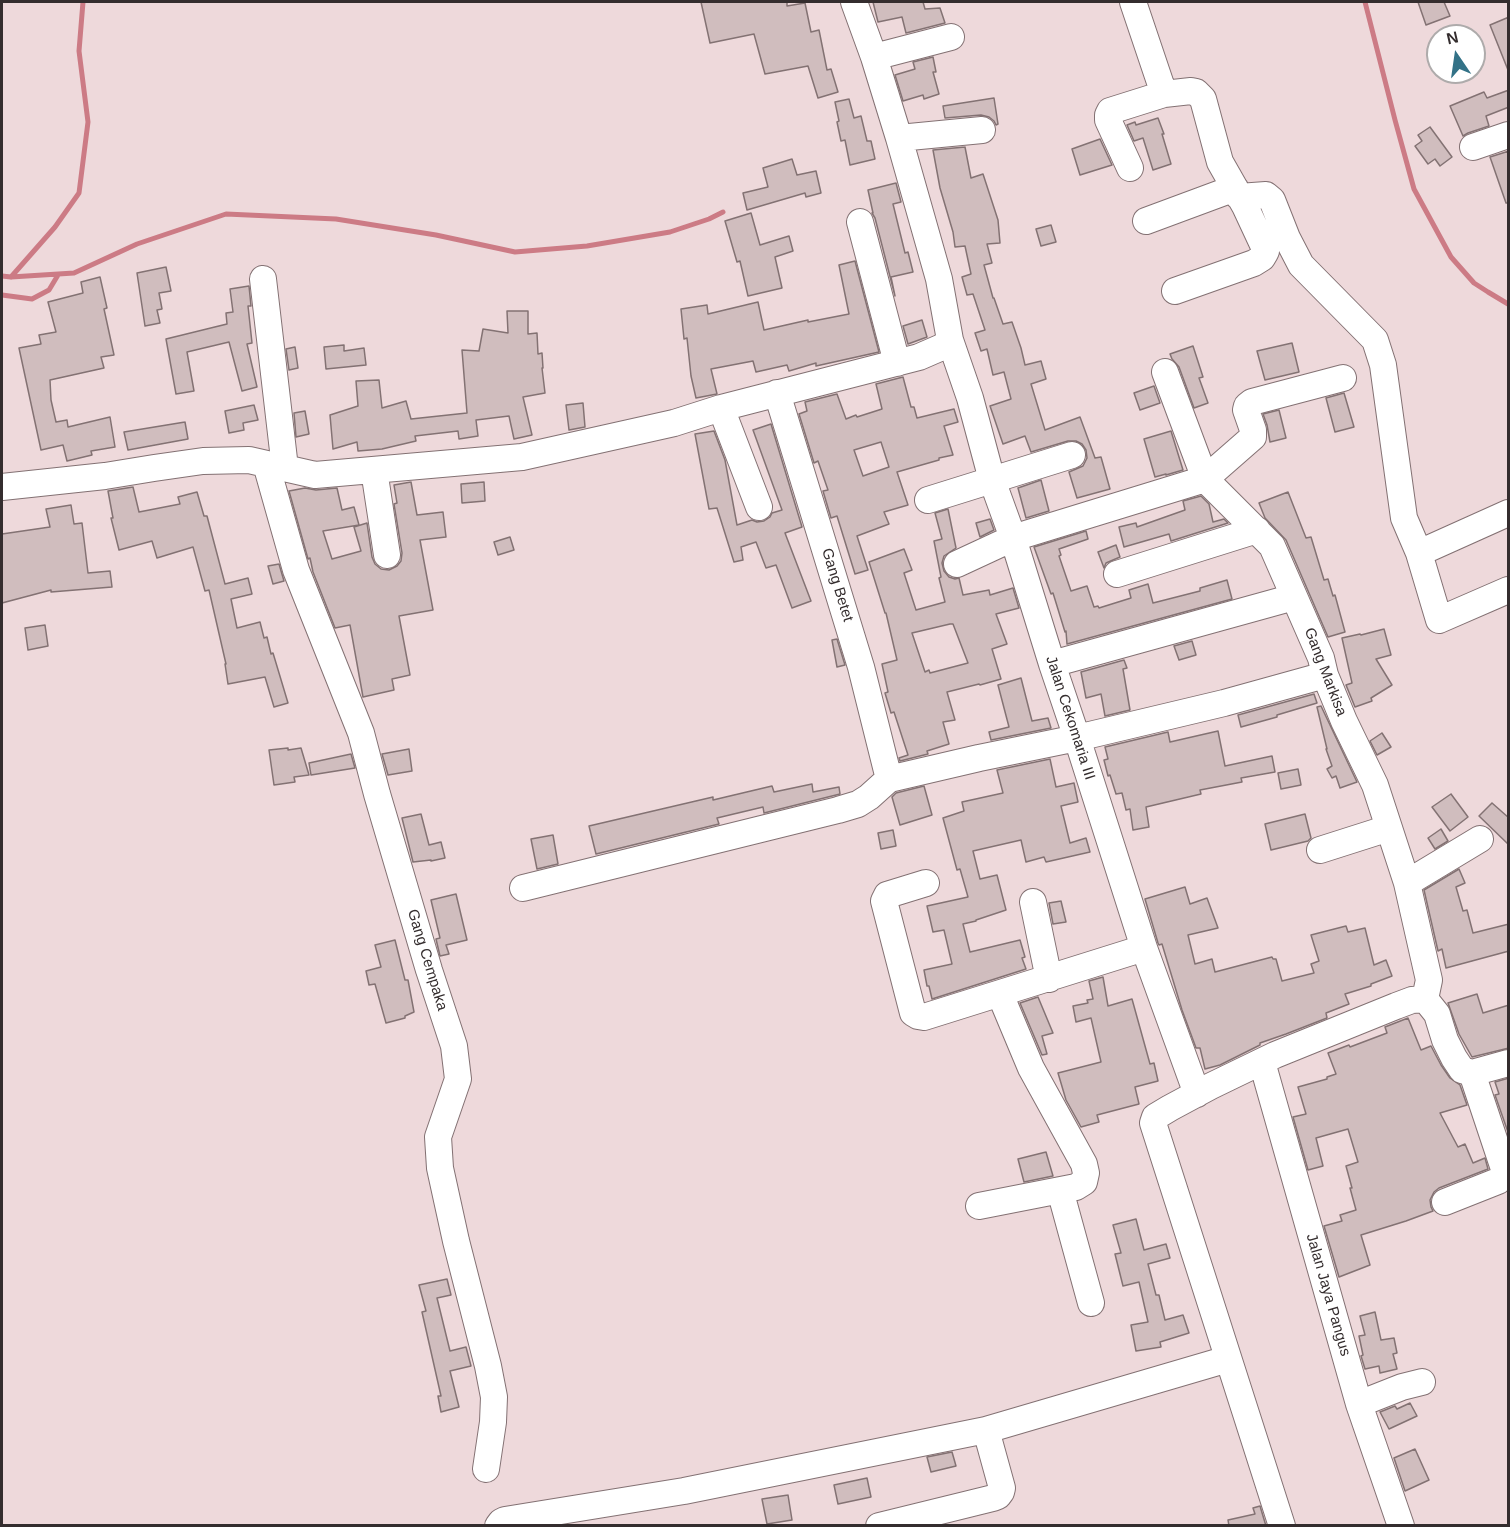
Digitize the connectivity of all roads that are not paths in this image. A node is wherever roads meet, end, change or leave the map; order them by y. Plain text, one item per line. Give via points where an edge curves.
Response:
1 (854, 2) edge
2 (1133, 2) edge
3 (951, 37) dead end
4 (874, 57) junction
5 (1164, 94) junction
6 (982, 130) dead end
7 (1509, 135) edge
8 (899, 138) junction
9 (1473, 147) dead end
10 (1130, 168) dead end
11 (1237, 192) junction
12 (1146, 221) dead end
13 (860, 222) dead end
14 (263, 279) dead end
15 (1175, 291) dead end
16 (950, 339) junction
17 (897, 363) junction
18 (1165, 372) dead end
19 (1343, 378) dead end
20 (777, 393) junction
21 (721, 408) junction
22 (1072, 455) dead end
23 (275, 466) junction
24 (374, 470) junction
25 (1205, 479) junction
26 (992, 480) junction
27 (2, 487) edge
28 (928, 500) dead end
29 (759, 507) dead end
30 (1509, 513) edge
31 (1257, 530) junction
32 (1013, 538) junction
33 (1419, 553) junction
34 (387, 555) dead end
35 (957, 564) dead end
36 (1118, 574) dead end
37 (1509, 590) edge
38 (1294, 597) junction
39 (1052, 664) junction
40 (1325, 675) junction
41 (1077, 738) junction
42 (889, 779) junction
43 (1389, 828) junction
44 (1480, 839) dead end
45 (1320, 850) dead end
46 (926, 883) dead end
47 (1407, 883) junction
48 (523, 888) dead end
49 (1033, 902) dead end
50 (1144, 948) junction
51 (1049, 979) junction
52 (1000, 994) junction
53 (1425, 999) junction
54 (1262, 1062) junction
55 (1509, 1063) edge
56 (1472, 1073) junction
57 (1197, 1094) junction
58 (1060, 1190) junction
59 (1445, 1202) dead end
60 (979, 1206) dead end
61 (1091, 1303) dead end
62 (1228, 1359) junction
63 (1422, 1382) dead end
64 (1359, 1404) junction
65 (986, 1430) junction
66 (486, 1469) dead end
67 (498, 1526) edge
68 (879, 1526) edge
69 (1282, 1526) edge
70 (1401, 1526) edge

1 - 4 street, Jalan Cekomaria III
2 - 5 street
3 - 4 street
4 - 8 street, Jalan Cekomaria III
5 - 10 street via 1110,111 1108,120
5 - 11 street via 1191,91 1203,99 1220,162
6 - 8 street
7 - 9 street
8 - 16 street, Jalan Cekomaria III via 939,279
11 - 12 street
11 - 15 street via 1266,250 1262,258
11 - 33 street via 1266,195 1272,200 1301,265 1375,340 1383,365 1404,518
13 - 17 street
14 - 23 street, Gang Cempaka
16 - 17 street via 942,348
16 - 26 street, Jalan Cekomaria III
17 - 20 street
18 - 25 street, Gang Markisa
19 - 25 street via 1252,402 1246,410 1253,437
20 - 21 street
20 - 42 street, Gang Betet via 861,667
21 - 24 street via 682,421 522,457
21 - 29 street
22 - 26 street
23 - 24 street via 315,476
23 - 27 street via 249,460 203,461 105,477
23 - 66 street, Gang Cempaka via 296,570 361,732 454,1046 458,1079 438,1137 440,1168 494,1397
24 - 34 street
25 - 31 street, Gang Markisa
25 - 32 street
26 - 28 street
26 - 32 street, Jalan Cekomaria III
30 - 33 street
31 - 36 street
31 - 38 street, Gang Markisa via 1272,546
32 - 35 street
32 - 39 street, Jalan Cekomaria III
33 - 37 street via 1439,620
38 - 39 street
38 - 40 street, Gang Markisa
39 - 41 street, Jalan Cekomaria III
40 - 41 street
40 - 43 street, Gang Markisa via 1375,785
41 - 42 street
41 - 50 street, Jalan Cekomaria III
42 - 48 street via 863,801 838,810
43 - 45 street
43 - 47 street, Gang Markisa
44 - 47 street
46 - 52 street via 887,896 884,901 913,1013 924,1017
47 - 53 street, Gang Markisa via 1429,980
49 - 51 street
50 - 51 street
50 - 57 street, Jalan Cekomaria III
51 - 52 street
52 - 58 street via 1031,1068 1084,1164 1084,1182
53 - 54 street via 1412,1000
53 - 56 street via 1437,1014 1454,1058 1462,1070
54 - 57 street
54 - 64 street, Jalan Jaya Pangus
55 - 56 street
56 - 59 street via 1504,1175
57 - 62 street via 1158,1115 1153,1123
58 - 60 street
58 - 61 street
62 - 65 street
62 - 69 street
63 - 64 street
64 - 70 street, Jalan Jaya Pangus
65 - 67 street via 684,1491 505,1520
65 - 68 street via 1002,1488 998,1496

